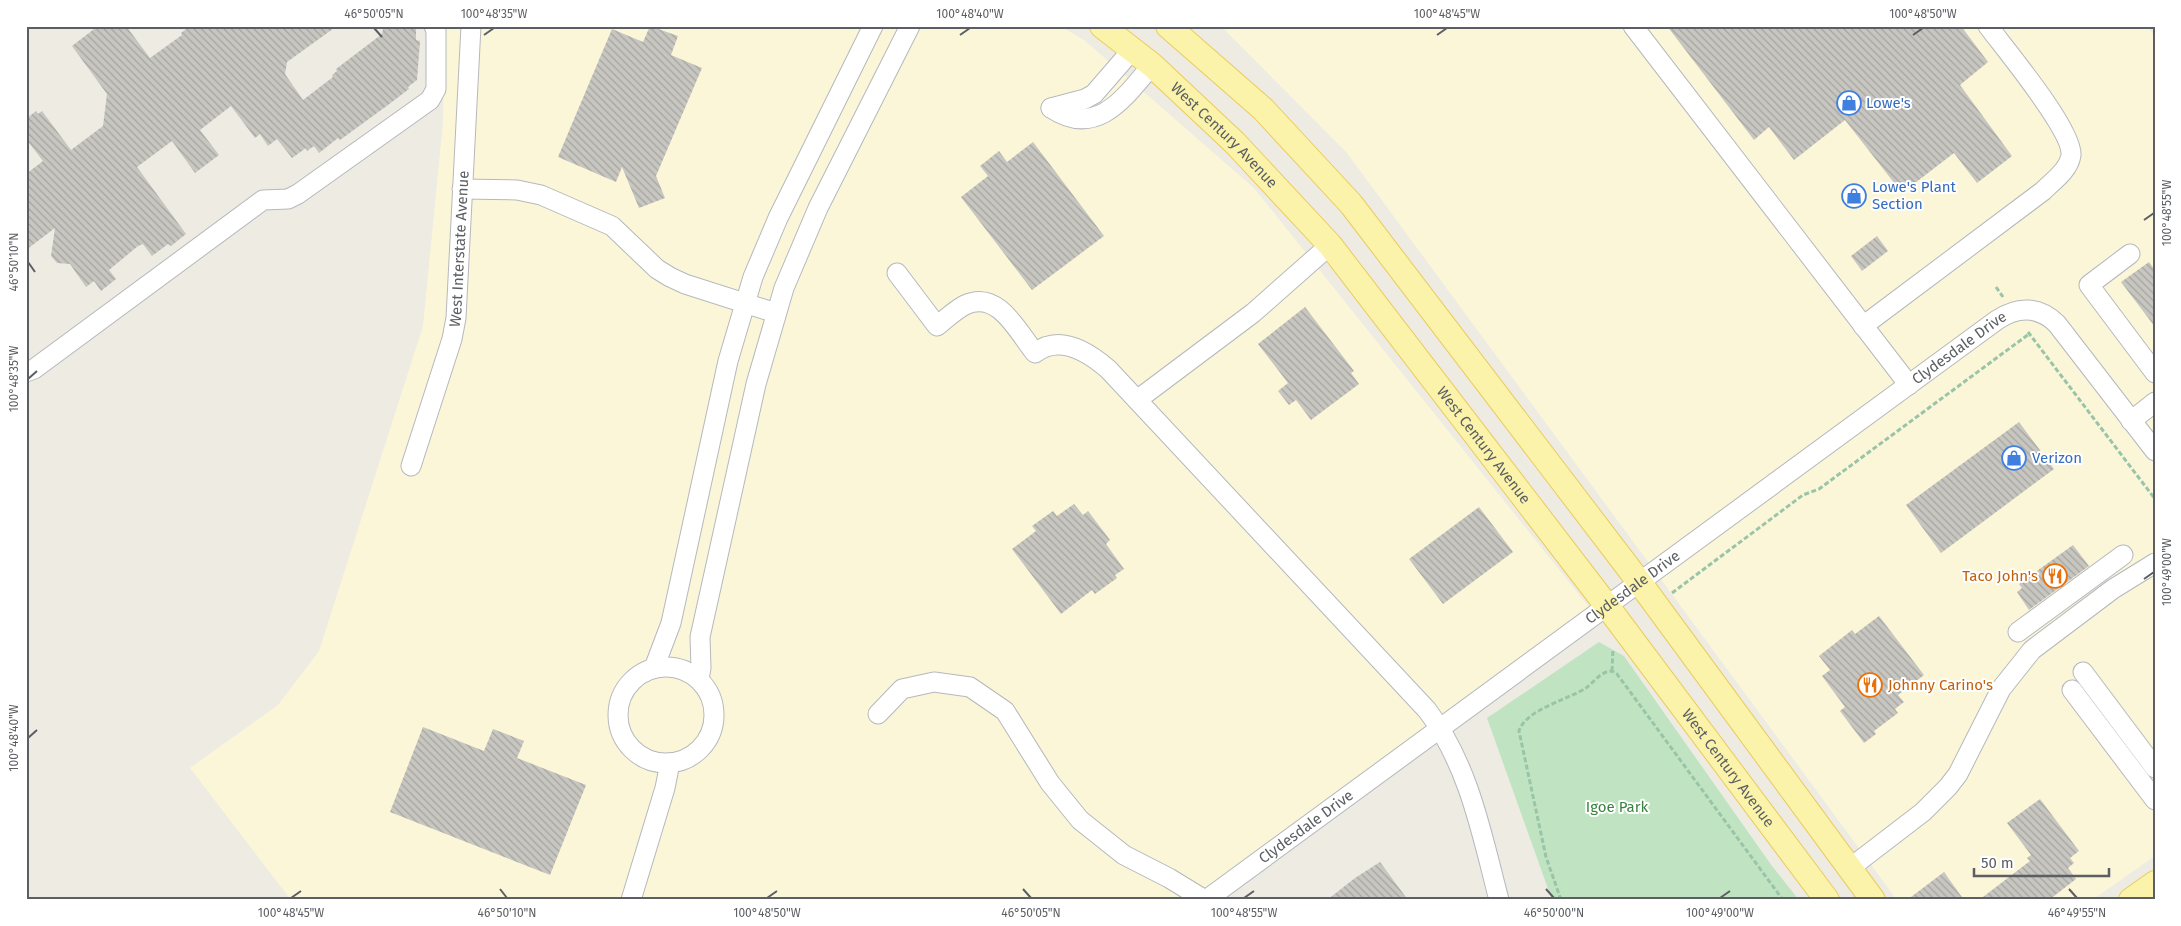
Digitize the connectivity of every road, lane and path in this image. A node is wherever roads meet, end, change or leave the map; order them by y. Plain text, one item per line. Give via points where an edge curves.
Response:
1 (434, 26) edge
2 (471, 26) edge
3 (873, 26) edge
4 (910, 26) edge
5 (1102, 26) edge
6 (1168, 26) edge
7 (1633, 26) edge
8 (1988, 26) edge
9 (1133, 49) junction
10 (1152, 64) junction
11 (462, 189) junction
12 (1330, 244) junction
13 (2130, 254) dead end
14 (897, 273) dead end
15 (1996, 287) dead end
16 (745, 303) junction
17 (2013, 311) junction
18 (776, 313) junction
19 (1863, 326) junction
20 (2029, 334) junction
21 (26, 372) edge
22 (2155, 373) edge
23 (1909, 385) junction
24 (1137, 400) junction
25 (2155, 402) edge
26 (2131, 421) junction
27 (2155, 451) edge
28 (411, 466) dead end
29 (2155, 499) edge
30 (2123, 555) dead end
31 (2155, 563) edge
32 (1640, 583) junction
33 (1607, 606) junction
34 (1660, 611) junction
35 (2018, 632) dead end
36 (1628, 635) junction
37 (654, 668) junction
38 (1612, 671) junction
39 (699, 679) junction
40 (2078, 681) junction
41 (878, 714) dead end
42 (1440, 728) junction
43 (670, 763) junction
44 (2155, 768) edge
45 (2155, 784) edge
46 (2155, 800) edge
47 (1850, 868) junction
48 (2155, 883) edge
49 (631, 900) edge
50 (1206, 900) edge
51 (1499, 900) edge
52 (1562, 900) edge
53 (1783, 900) edge
54 (1827, 900) edge
55 (1873, 900) edge
56 (2131, 900) edge

1 - 21 street via 436,89 430,100 298,194 288,199 263,200
2 - 11 street, West Interstate Avenue
3 - 16 street via 778,218
4 - 18 street via 818,208
5 - 9 main road, West Century Avenue
6 - 32 main road via 1262,109 1351,204
7 - 19 street
8 - 19 street via 2052,111 2071,154 2067,166 2043,191
9 - 10 main road, West Century Avenue
9 - 10 street via 1094,94 1051,108 1061,115 1083,120 1105,114 1122,100
10 - 12 main road, West Century Avenue via 1235,143
11 - 16 street via 529,192 567,206 612,226 670,277
11 - 28 street, West Interstate Avenue via 456,318
12 - 24 street via 1253,313
12 - 33 main road, West Century Avenue
13 - 22 street via 2089,285
14 - 24 street via 937,326 968,304 992,304 1005,313 1034,353 1054,344 1083,352 1108,369
15 - 17 path
16 - 18 street
16 - 37 street via 725,375 671,623
17 - 20 path
17 - 23 street, Clydesdale Drive
17 - 26 street, Clydesdale Drive via 2028,309 2052,318
18 - 39 street via 756,384 700,637
19 - 23 street
20 - 29 path
20 - 34 path via 1675,590 1673,601
23 - 32 street, Clydesdale Drive
24 - 42 street via 1427,710
25 - 26 street
26 - 27 street, Clydesdale Drive
30 - 35 street
31 - 47 street via 2113,589 2032,650 2001,689 1958,774 1948,787 1923,812
32 - 33 street, Clydesdale Drive
32 - 34 main road
33 - 36 main road, West Century Avenue
33 - 42 street, Clydesdale Drive
34 - 47 main road
36 - 38 path via 1613,647
36 - 54 main road, West Century Avenue
37 - 39 street via 670,666
37 - 43 street via 640,674 628,685 620,699 617,714 620,730 639,755 654,762
38 - 52 path via 1605,672 1584,689 1532,716 1518,731 1546,856
38 - 53 path
39 - 43 street via 709,692 714,707 714,723 699,750 686,759
40 - 44 street
40 - 45 street
40 - 46 street
41 - 50 street via 902,689 934,682 970,687 1005,712 1050,783 1080,820 1124,855
42 - 50 street, Clydesdale Drive
42 - 51 street via 1470,790
43 - 49 street
47 - 55 main road
48 - 56 main road

